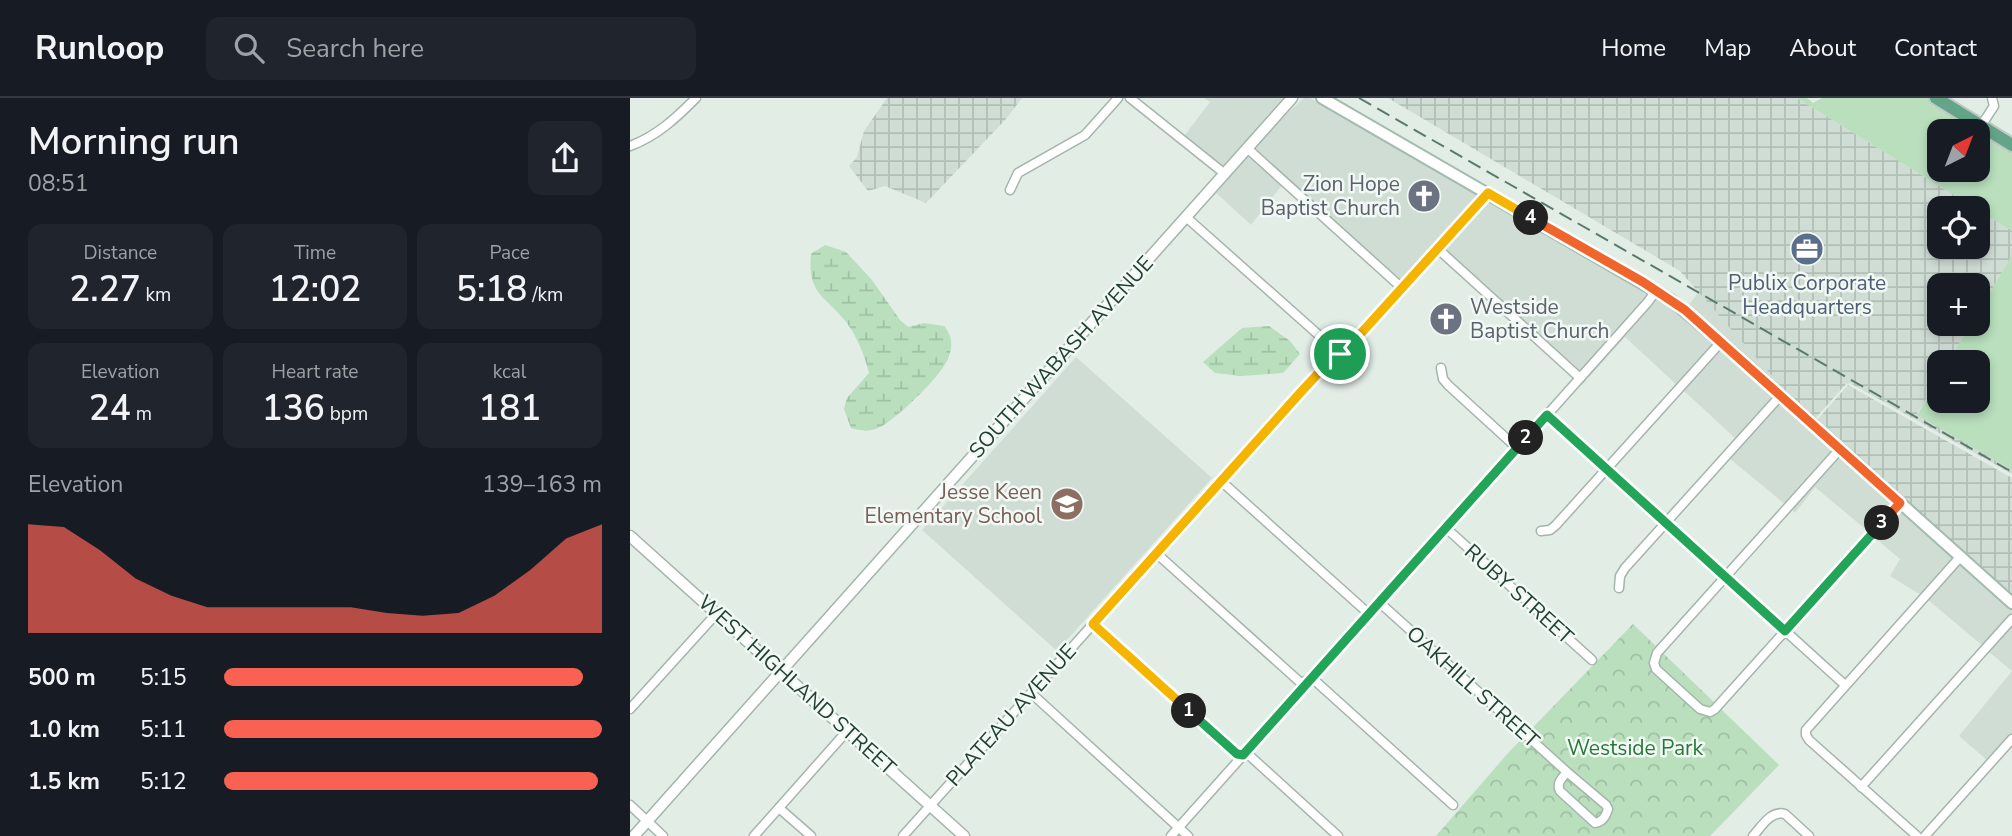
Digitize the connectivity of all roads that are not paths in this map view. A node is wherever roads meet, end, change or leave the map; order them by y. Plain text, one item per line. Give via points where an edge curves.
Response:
1 (696, 98) edge
2 (1118, 98) edge
3 (1130, 98) edge
4 (1292, 98) edge
5 (1322, 98) edge
6 (1936, 98) edge
7 (1992, 98) edge
8 (1969, 119) edge
9 (1986, 119) edge
10 (1990, 132) edge
11 (2012, 145) edge
12 (630, 146) edge
13 (1247, 148) junction
14 (1225, 174) junction
15 (1010, 190) dead end
16 (1488, 193) junction
17 (1186, 218) junction
18 (1438, 249) junction
19 (1402, 288) junction
20 (1656, 291) junction
21 (1721, 342) junction
22 (1340, 354) junction
23 (1441, 368) dead end
24 (1580, 378) junction
25 (1781, 395) junction
26 (1547, 415) junction
27 (1517, 448) junction
28 (1840, 449) junction
29 (1606, 468) junction
30 (1221, 481) junction
31 (1900, 503) junction
32 (1665, 523) junction
33 (1446, 528) junction
34 (1541, 531) dead end
35 (630, 536) edge
36 (1156, 553) junction
37 (1961, 556) junction
38 (1725, 577) junction
39 (1619, 588) dead end
40 (1379, 602) junction
41 (2012, 603) edge
42 (717, 613) junction
43 (1369, 614) junction
44 (2012, 619) edge
45 (1093, 624) junction
46 (1785, 631) junction
47 (1592, 660) dead end
48 (781, 671) junction
49 (1312, 678) junction
50 (1845, 685) junction
51 (1031, 693) junction
52 (630, 709) edge
53 (848, 730) junction
54 (2012, 739) edge
55 (1243, 755) junction
56 (1567, 772) junction
57 (1861, 787) junction
58 (630, 805) edge
59 (1453, 805) dead end
60 (930, 806) junction
61 (779, 808) junction
62 (648, 821) junction
63 (1179, 827) junction
64 (634, 836) edge
65 (663, 836) edge
66 (754, 836) edge
67 (811, 836) edge
68 (903, 836) edge
69 (964, 836) edge
70 (1171, 836) edge
71 (1188, 836) edge
72 (1338, 836) edge
73 (1754, 836) edge
74 (1810, 836) edge
75 (1917, 836) edge
76 (1926, 836) edge

1 - 12 street via 662,130
2 - 15 street via 1085,135 1018,173
3 - 14 street
4 - 13 street, SOUTH WABASH AVENUE
5 - 16 main road
6 - 8 main road
7 - 9 street via 1994,106
10 - 11 main road
13 - 14 street, SOUTH WABASH AVENUE
13 - 19 street
14 - 17 street, SOUTH WABASH AVENUE
16 - 18 street, PLATEAU AVENUE
16 - 20 main road
17 - 22 street
17 - 48 street, SOUTH WABASH AVENUE
18 - 19 street, PLATEAU AVENUE
18 - 24 street
19 - 22 street, PLATEAU AVENUE
20 - 21 main road
20 - 24 street
21 - 25 main road
21 - 29 street
22 - 30 street, PLATEAU AVENUE
23 - 27 street via 1448,385
24 - 26 street
25 - 28 main road
25 - 32 street
26 - 27 street
26 - 29 street
27 - 33 street
28 - 31 main road
28 - 38 street
29 - 32 street
29 - 34 street via 1556,525
30 - 36 street, PLATEAU AVENUE
30 - 43 street
31 - 37 main road
31 - 46 street
32 - 38 street
32 - 39 street via 1625,568
33 - 40 street
33 - 47 street, RUBY STREET
35 - 42 street, WEST HIGHLAND STREET
36 - 45 street, PLATEAU AVENUE
36 - 49 street via 1301,683
37 - 41 main road
37 - 50 street
38 - 46 street
38 - 46 street via 1659,651 1654,663 1700,709 1715,709
40 - 43 street
40 - 56 street, OAKHILL STREET
42 - 48 street, WEST HIGHLAND STREET
42 - 52 street
43 - 49 street
44 - 57 street
45 - 51 street, PLATEAU AVENUE
45 - 55 street
46 - 50 street
48 - 53 street, WEST HIGHLAND STREET
48 - 62 street, SOUTH WABASH AVENUE
49 - 55 street
49 - 59 street
50 - 57 street via 1806,732 1809,740
51 - 60 street, PLATEAU AVENUE
51 - 63 street
53 - 60 street, WEST HIGHLAND STREET
53 - 61 street
54 - 76 street
55 - 63 street
55 - 72 street via 1250,756
56 - 56 street, OAKHILL STREET via 1559,781 1560,791 1591,820 1600,821 1608,807
57 - 75 street
58 - 62 street
60 - 68 street, PLATEAU AVENUE
60 - 69 street, WEST HIGHLAND STREET
61 - 66 street
61 - 67 street
62 - 64 street, SOUTH WABASH AVENUE
62 - 65 street
63 - 70 street
63 - 71 street
73 - 74 street via 1780,812

